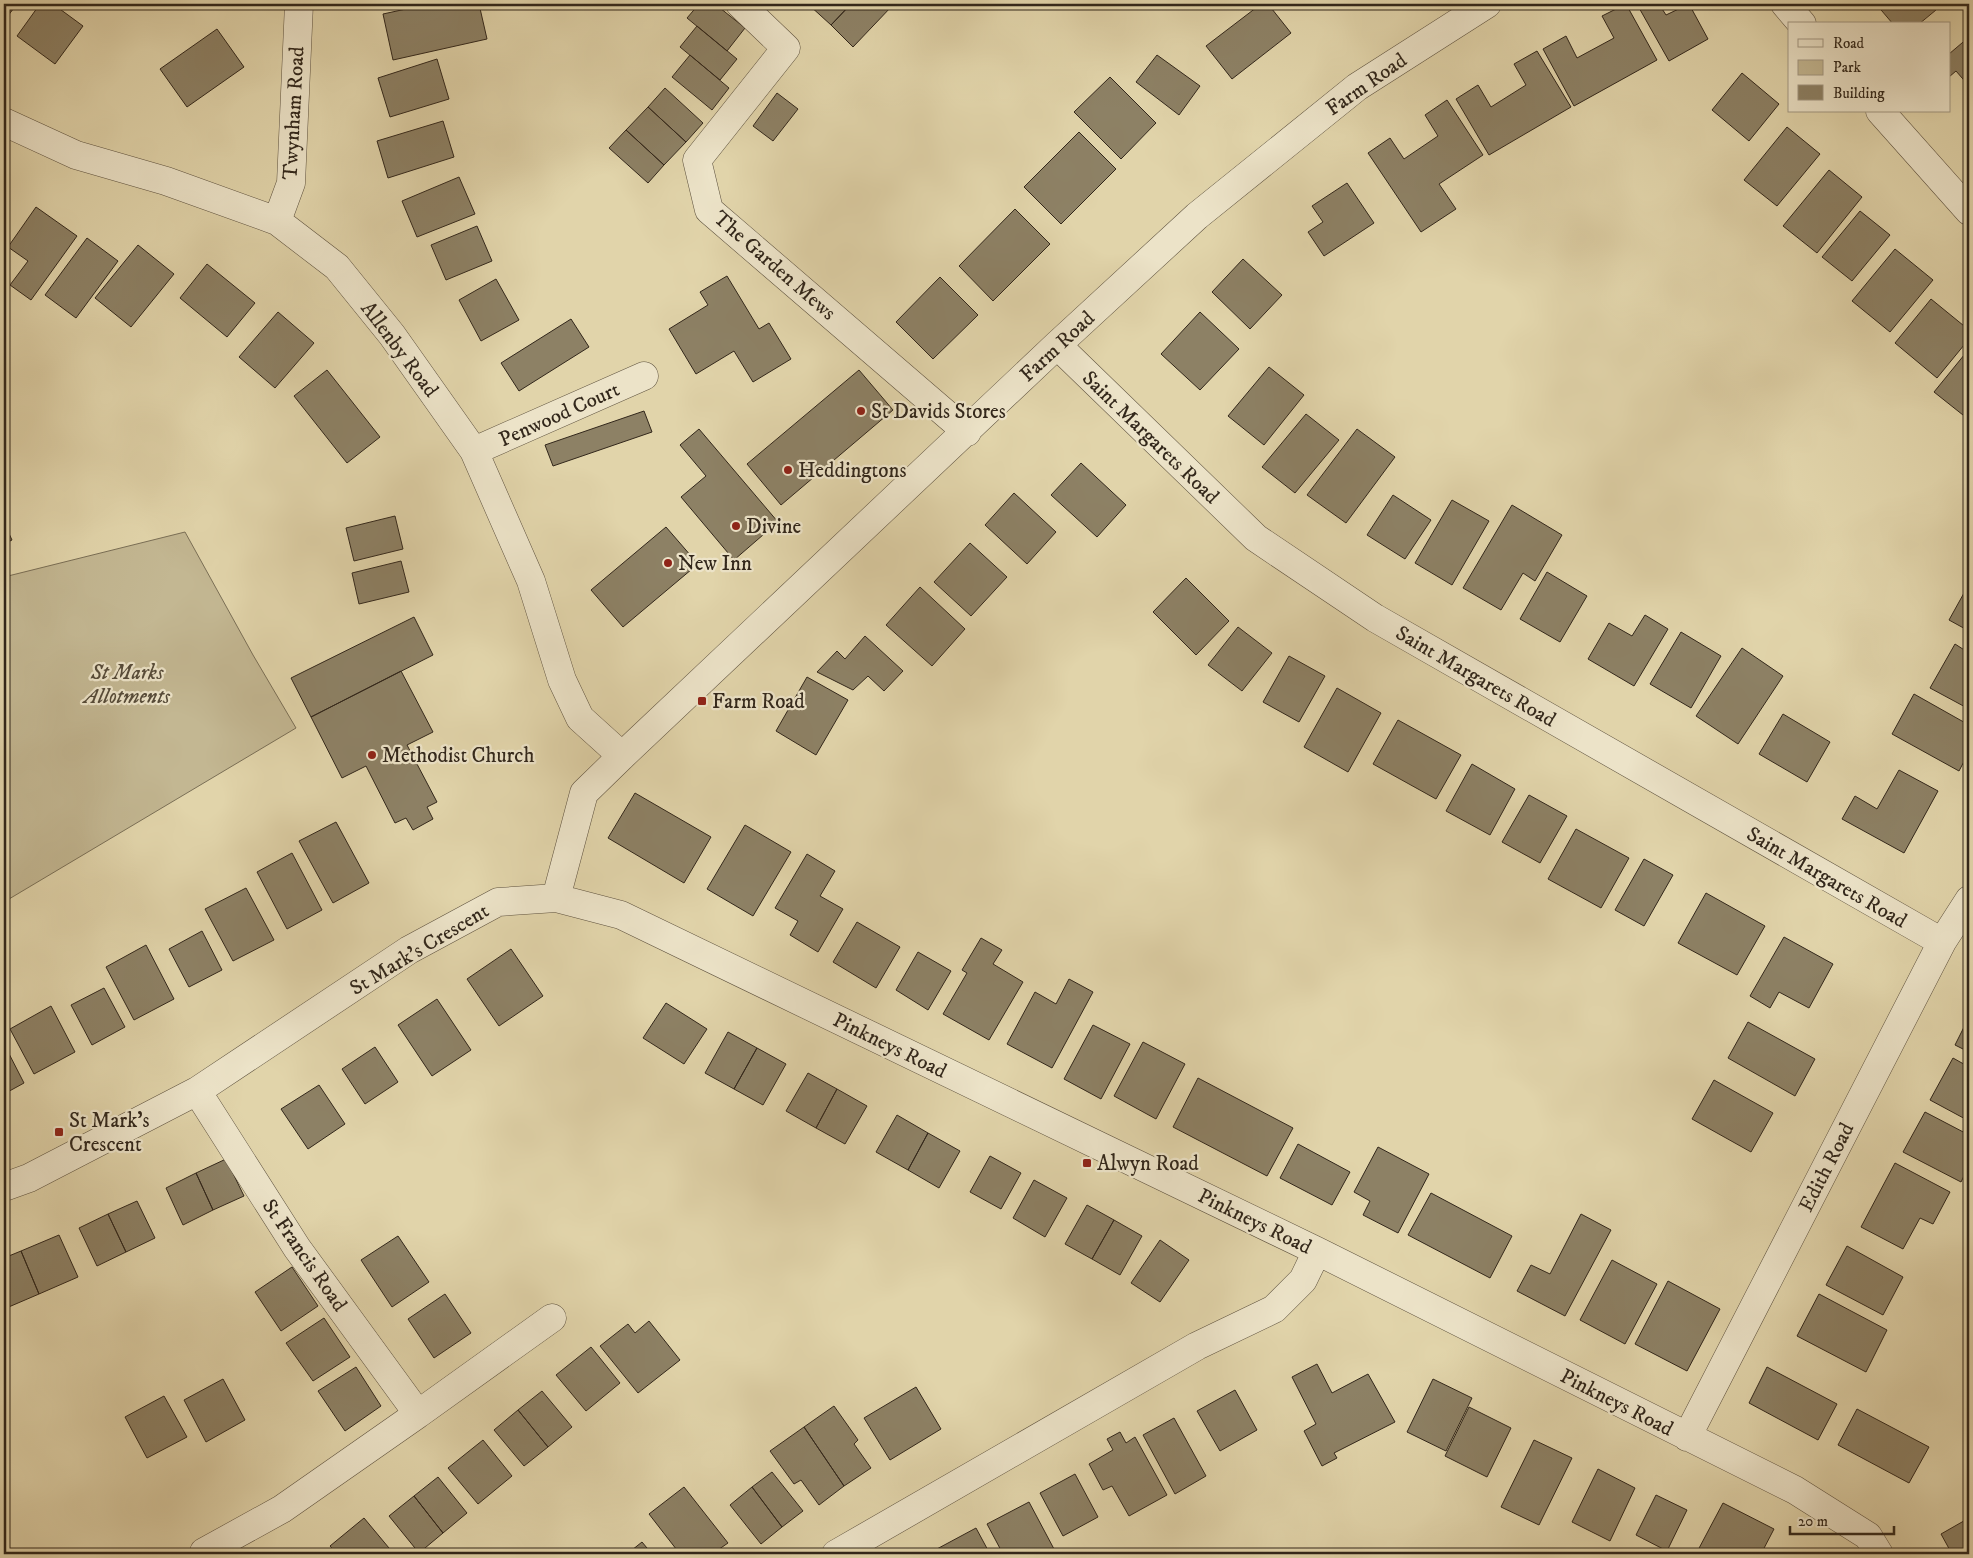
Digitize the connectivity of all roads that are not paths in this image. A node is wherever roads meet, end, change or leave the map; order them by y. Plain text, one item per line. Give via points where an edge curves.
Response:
1 (299, 4) edge
2 (740, 4) edge
3 (1486, 4) edge
4 (1785, 4) edge
5 (1800, 22) edge
6 (1881, 112) edge
7 (4, 122) edge
8 (1969, 211) edge
9 (278, 221) junction
10 (1057, 345) junction
11 (644, 376) dead end
12 (967, 432) junction
13 (474, 451) junction
14 (622, 756) junction
15 (556, 898) junction
16 (1969, 900) edge
17 (1942, 942) junction
18 (197, 1091) junction
19 (4, 1187) edge
20 (1317, 1251) junction
21 (552, 1318) dead end
22 (418, 1414) junction
23 (1686, 1437) junction
24 (204, 1552) dead end
25 (836, 1554) edge
26 (1879, 1554) edge

1 - 9 street, Twynham Road via 291,183
2 - 12 street, The Garden Mews via 786,48 697,160 709,210
3 - 10 street, Farm Road via 1358,87 1197,216
4 - 5 street
6 - 8 street
7 - 9 street, Allenby Road via 76,155 166,181
9 - 13 street, Allenby Road via 337,267 392,335
10 - 12 street, Farm Road
10 - 17 street, Saint Margarets Road via 1256,538 1272,549 1375,618
11 - 13 street, Penwood Court
12 - 14 street, Farm Road
13 - 14 street, Allenby Road via 531,581 562,680 580,718
14 - 15 street, Farm Road via 584,793
15 - 18 street, St Mark's Crescent via 498,902 408,950
15 - 20 street, Pinkneys Road via 621,915
16 - 17 street, Edith Road
17 - 23 street, Edith Road
18 - 19 street, St Mark's Crescent via 29,1178
18 - 22 street, St Francis Road via 297,1248
20 - 23 street, Pinkneys Road
20 - 25 street via 1303,1280 1274,1309 1197,1346
21 - 22 street
22 - 24 street via 282,1509
23 - 26 street, Pinkneys Road via 1795,1490 1868,1536

